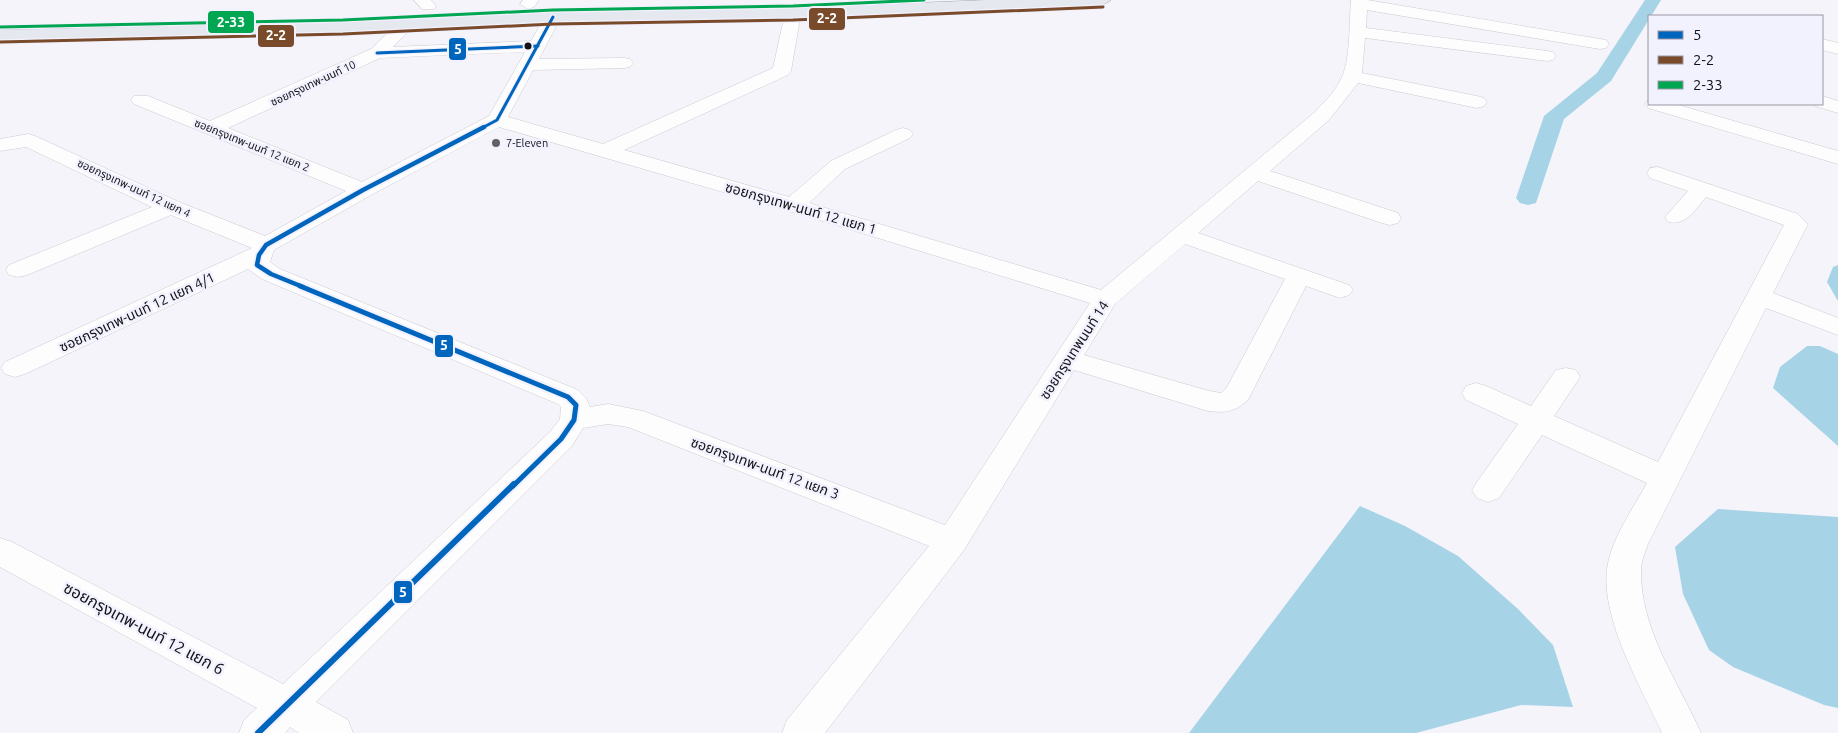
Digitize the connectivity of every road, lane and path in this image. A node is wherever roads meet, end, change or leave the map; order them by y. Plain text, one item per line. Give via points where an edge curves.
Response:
1 (654, 0) edge
2 (1103, 0) edge
3 (529, 2) edge
4 (1359, 2) edge
5 (425, 3) edge
6 (343, 10) junction
7 (264, 13) junction
8 (793, 13) junction
9 (553, 17) junction
10 (0, 20) edge
11 (407, 24) junction
12 (329, 27) junction
13 (250, 29) junction
14 (1356, 32) junction
15 (0, 36) edge
16 (1600, 44) dead end
17 (1823, 44) edge
18 (1838, 49) edge
19 (378, 53) junction
20 (534, 55) junction
21 (1547, 56) dead end
22 (624, 63) dead end
23 (1353, 77) junction
24 (141, 100) dead end
25 (1477, 102) dead end
26 (1823, 102) edge
27 (1659, 105) edge
28 (1838, 107) edge
29 (497, 120) junction
30 (211, 128) junction
31 (903, 134) dead end
32 (0, 145) edge
33 (605, 151) junction
34 (1838, 158) edge
35 (1658, 172) dead end
36 (1256, 173) junction
37 (1702, 189) junction
38 (363, 190) junction
39 (171, 206) junction
40 (792, 206) junction
41 (1676, 217) dead end
42 (1390, 218) dead end
43 (1182, 235) junction
44 (263, 250) junction
45 (18, 270) dead end
46 (1300, 276) junction
47 (1340, 290) dead end
48 (1759, 296) junction
49 (1105, 299) junction
50 (1838, 327) edge
51 (1068, 359) junction
52 (16, 368) dead end
53 (1566, 377) dead end
54 (1476, 393) dead end
55 (574, 420) junction
56 (1538, 421) junction
57 (1665, 478) junction
58 (1488, 490) dead end
59 (952, 541) junction
60 (0, 551) edge
61 (287, 705) junction
62 (258, 733) edge
63 (334, 733) edge
64 (801, 733) edge
65 (1682, 733) edge

1 - 3 main road
2 - 8 main road
3 - 5 main road
4 - 14 street
4 - 16 street
5 - 6 main road
6 - 7 main road
6 - 12 main road via 329,17
7 - 10 main road
7 - 13 main road via 266,21
8 - 9 main road
8 - 33 street via 782,71
9 - 11 main road
9 - 20 street
11 - 12 main road
11 - 19 street, ซอยกรุงเทพ-นนท์ 10
12 - 13 main road
13 - 15 main road
14 - 21 street
14 - 23 street
17 - 18 street
19 - 20 street
19 - 30 street, ซอยกรุงเทพ-นนท์ 10
20 - 22 street
20 - 29 street
23 - 25 street
23 - 36 street, ซอยกรุงเทพนนท์ 14 via 1322,116
24 - 30 street, ซอยกรุงเทพ-นนท์ 12 แยก 2
26 - 28 street
27 - 34 street
29 - 33 street, ซอยกรุงเทพ-นนท์ 12 แยก 1
29 - 38 street, ซอยกรุงเทพ-นนท์ 12 แยก 4/1
30 - 38 street, ซอยกรุงเทพ-นนท์ 12 แยก 2
31 - 40 street via 838,165
32 - 39 street, ซอยกรุงเทพ-นนท์ 12 แยก 4 via 28,140
33 - 40 street, ซอยกรุงเทพ-นนท์ 12 แยก 1
35 - 37 street
36 - 42 street
36 - 43 street, ซอยกรุงเทพนนท์ 14
37 - 41 street
37 - 48 street via 1783,216 1796,224
38 - 44 street, ซอยกรุงเทพ-นนท์ 12 แยก 4/1
39 - 44 street, ซอยกรุงเทพ-นนท์ 12 แยก 4
39 - 45 street
40 - 49 street, ซอยกรุงเทพ-นนท์ 12 แยก 1
43 - 46 street
43 - 49 street, ซอยกรุงเทพนนท์ 14
44 - 52 street, ซอยกรุงเทพ-นนท์ 12 แยก 4/1
44 - 55 street via 257,265 271,274 568,397 576,405
46 - 47 street
46 - 51 street via 1238,393 1227,403 1208,401
48 - 50 street
48 - 57 street
49 - 51 street, ซอยกรุงเทพนนท์ 14
51 - 59 street, ซอยกรุงเทพนนท์ 14
53 - 56 street
54 - 56 street
55 - 59 street, ซอยกรุงเทพ-นนท์ 12 แยก 3 via 608,414 634,418
55 - 61 street via 561,439
56 - 57 street
56 - 58 street
57 - 65 street via 1631,544 1624,569 1627,602 1636,638
59 - 64 street, ซอยกรุงเทพนนท์ 14
60 - 61 street, ซอยกรุงเทพ-นนท์ 12 แยก 6
61 - 62 street
61 - 63 street, ซอยกรุงเทพ-นนท์ 12 แยก 6

